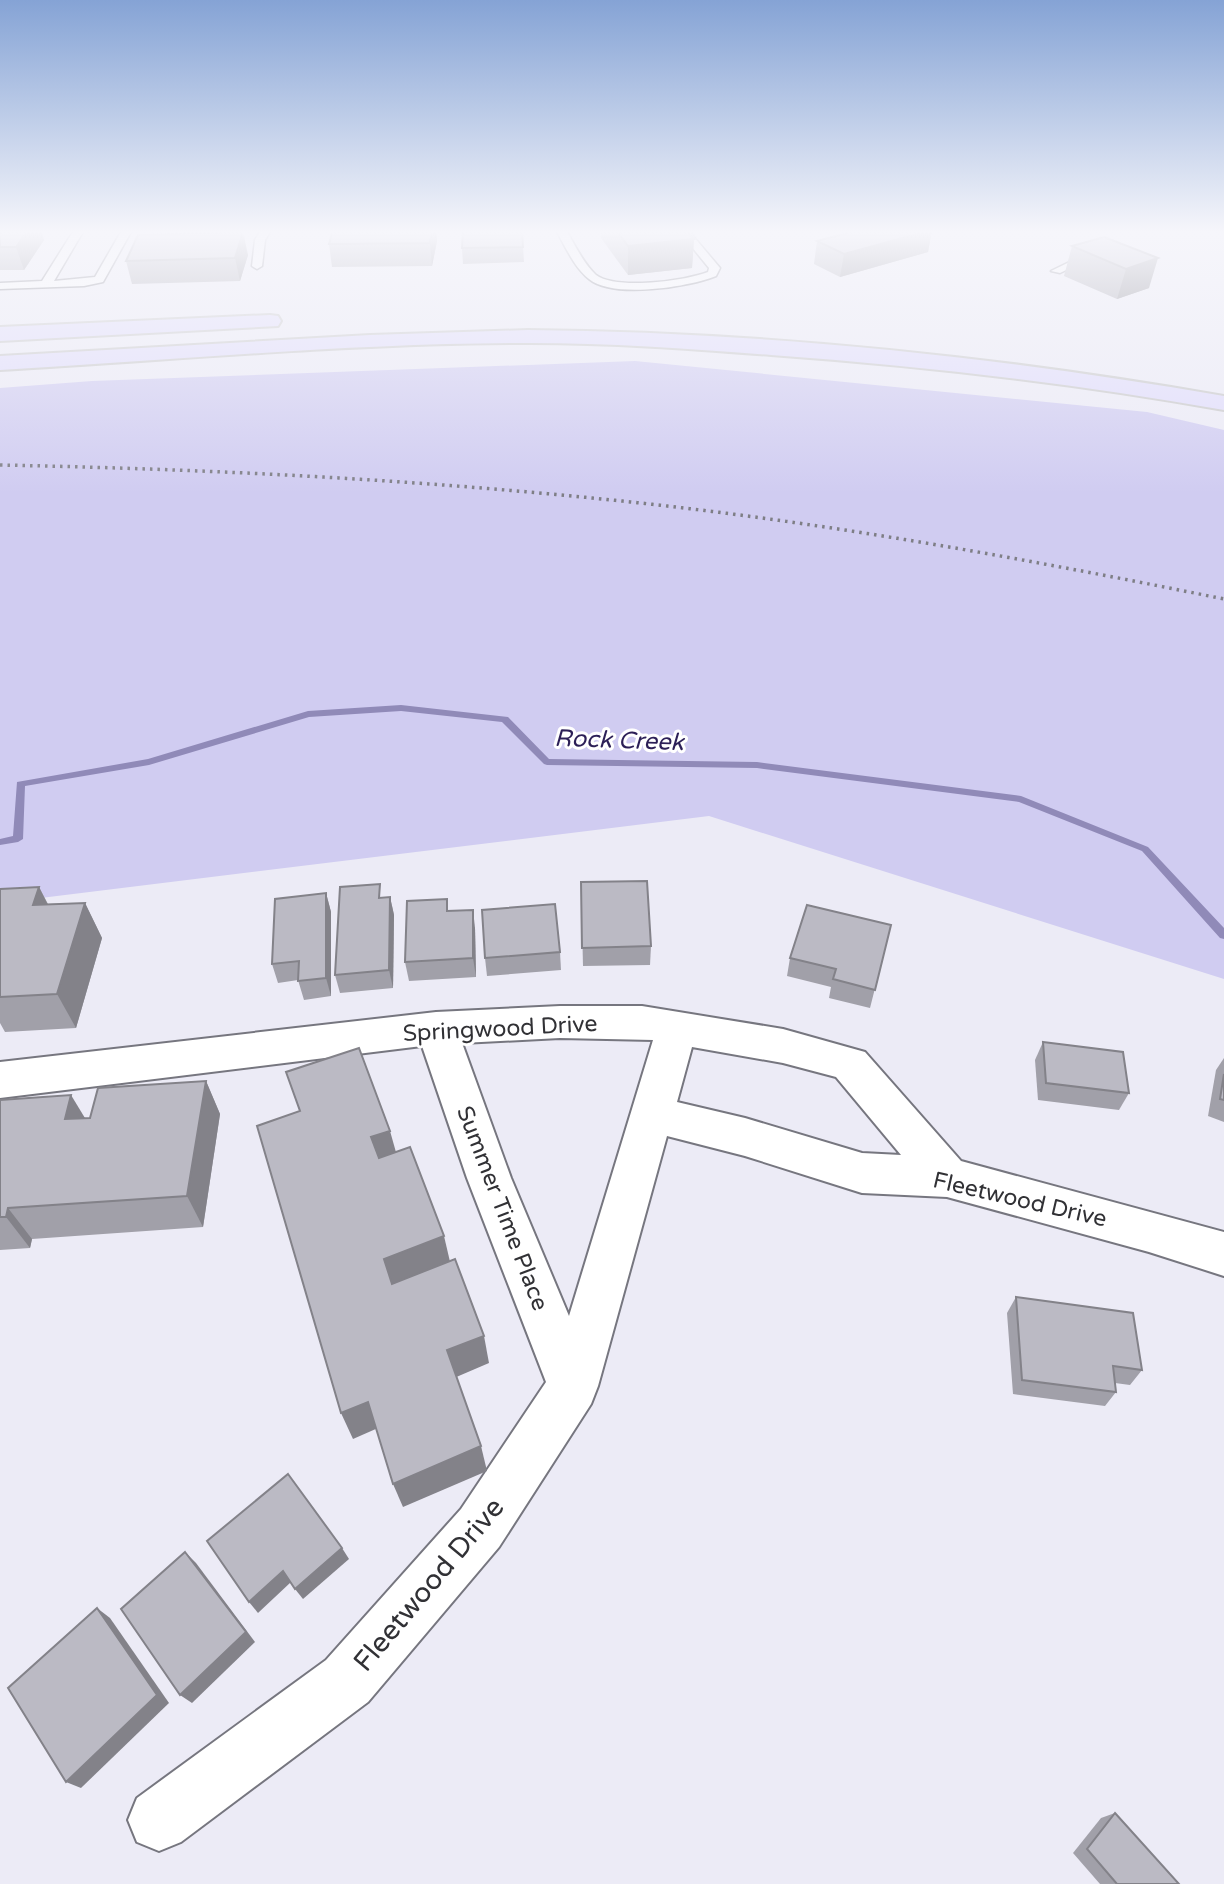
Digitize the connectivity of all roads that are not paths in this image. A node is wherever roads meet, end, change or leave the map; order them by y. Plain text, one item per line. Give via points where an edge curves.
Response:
1 (291, 320) dead end
2 (0, 334) edge
3 (0, 363) edge
4 (1224, 403) edge
5 (436, 1028) junction
6 (677, 1028) junction
7 (0, 1080) edge
8 (652, 1114) junction
9 (947, 1177) junction
10 (1224, 1254) edge
11 (573, 1386) junction
12 (159, 1820) dead end

1 - 2 main road
3 - 4 main road via 381,341 622,339 982,367
5 - 6 street, Springwood Drive via 560,1022 642,1022
5 - 7 street, Springwood Drive
5 - 11 street, Summer Time Place via 489,1178
6 - 8 street, Fleetwood Drive
6 - 9 street, Springwood Drive via 783,1046 849,1064
8 - 9 street, Fleetwood Drive via 863,1173
8 - 11 street, Fleetwood Drive
9 - 10 street, Fleetwood Drive
11 - 12 street, Fleetwood Drive via 480,1528 347,1681

